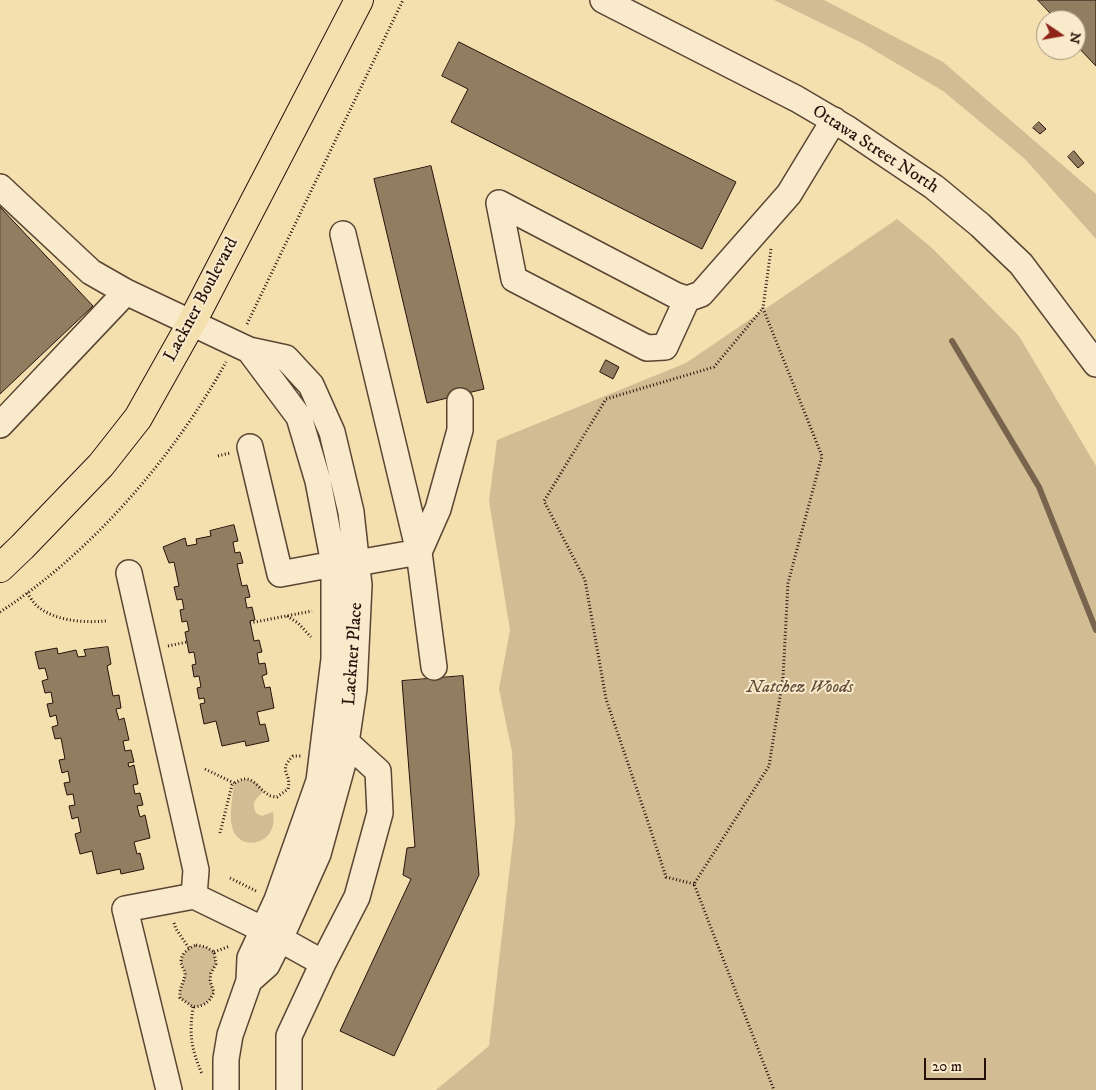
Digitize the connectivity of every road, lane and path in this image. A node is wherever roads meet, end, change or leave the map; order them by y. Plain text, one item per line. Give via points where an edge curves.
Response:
1 (359, 0) edge
2 (603, 0) edge
3 (834, 120) junction
4 (0, 187) edge
5 (343, 234) dead end
6 (771, 248) dead end
7 (126, 292) junction
8 (687, 298) junction
9 (763, 308) junction
10 (192, 322) junction
11 (1096, 364) edge
12 (460, 402) dead end
13 (0, 426) edge
14 (250, 447) dead end
15 (419, 552) junction
16 (346, 563) junction
17 (0, 568) edge
18 (128, 574) dead end
19 (26, 593) dead end
20 (318, 609) dead end
21 (106, 621) dead end
22 (250, 623) dead end
23 (434, 667) dead end
24 (331, 746) junction
25 (206, 769) dead end
26 (234, 783) junction
27 (220, 833) dead end
28 (230, 878) dead end
29 (694, 884) junction
30 (259, 892) dead end
31 (194, 896) junction
32 (174, 920) dead end
33 (272, 934) junction
34 (235, 944) dead end
35 (189, 948) junction
36 (214, 952) junction
37 (323, 963) junction
38 (192, 1007) junction
39 (216, 1086) edge
40 (169, 1090) edge
41 (289, 1090) edge
42 (774, 1090) edge

1 - 10 main road, Lackner Boulevard
2 - 3 street, Ottawa Street North
3 - 8 street via 789,194 701,294
3 - 11 street, Ottawa Street North via 934,187 980,225 1021,264
4 - 7 street, Lackner Place via 91,272
5 - 15 street
6 - 9 path
7 - 10 street, Lackner Place
7 - 13 street
8 - 8 street via 674,295 498,203 514,279 647,348 665,347
9 - 29 path via 822,456 788,583 784,678 769,766
9 - 29 path via 714,367 606,399 544,501 585,580 606,699 666,877
10 - 16 street, Lackner Place via 249,350 299,417
10 - 17 main road, Lackner Boulevard via 138,418 102,465
12 - 15 street via 460,430 438,509
14 - 16 street via 280,574
15 - 16 street
15 - 23 street
16 - 24 street, Lackner Place via 334,659
18 - 31 street via 196,870
19 - 21 path via 37,606 55,616 88,623
20 - 22 path
24 - 26 path via 292,756 284,768 290,783 288,789 277,797 247,779
24 - 33 street, Lackner Place via 277,900
24 - 37 street via 378,771 380,813 358,897
25 - 26 path
26 - 27 path
28 - 30 path
29 - 42 path
31 - 33 street
31 - 40 street via 125,909
32 - 35 path via 176,930
33 - 37 street
33 - 39 street, Lackner Place via 250,958 249,981
34 - 36 path
35 - 36 path via 196,945
35 - 38 path via 183,954 181,963 185,973 179,989 180,998
36 - 38 path via 216,964 210,981 214,992 203,1006
37 - 41 street via 289,1036
38 - 39 path via 193,1053

